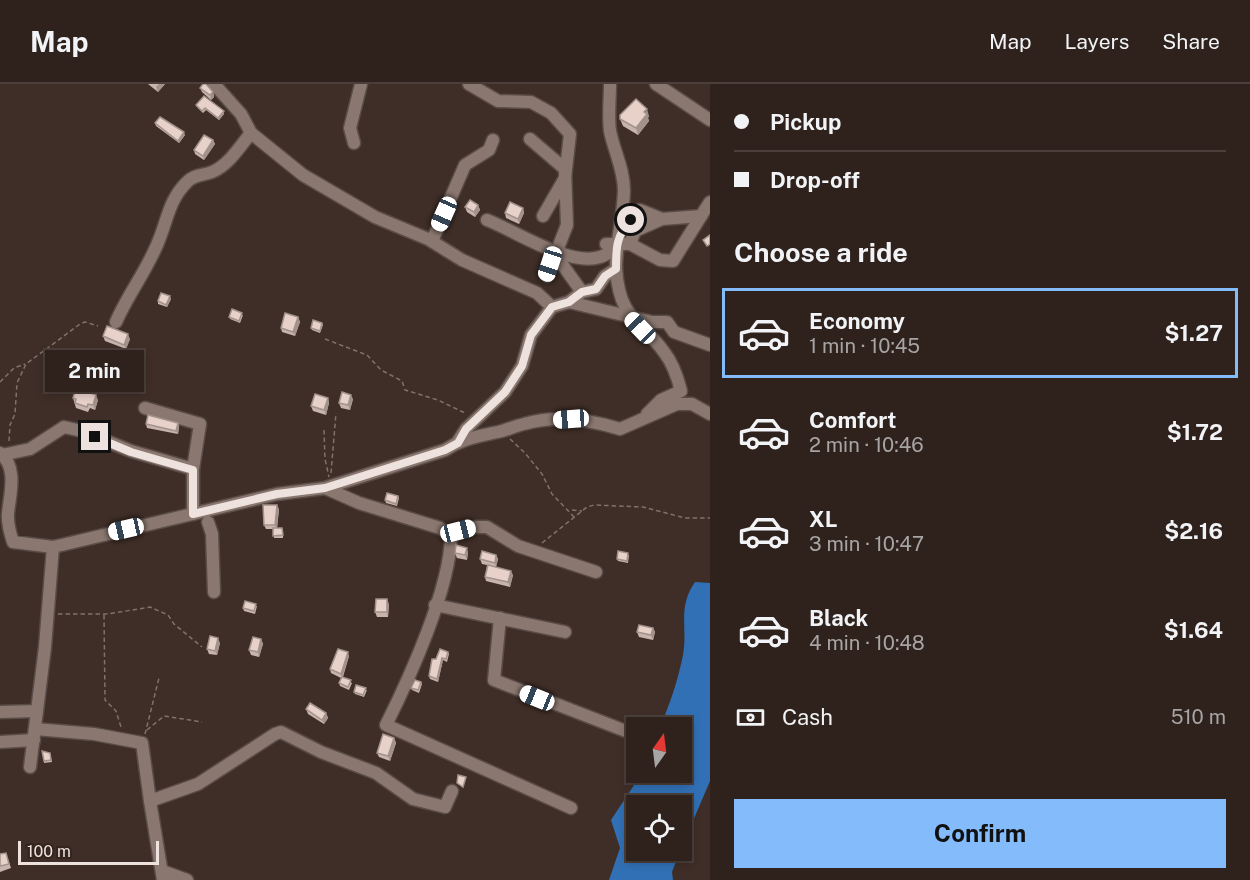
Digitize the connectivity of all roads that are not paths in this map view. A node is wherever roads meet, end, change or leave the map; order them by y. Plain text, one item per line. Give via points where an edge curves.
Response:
1 (214, 84) edge
2 (361, 84) edge
3 (469, 84) edge
4 (610, 84) edge
5 (656, 84) edge
6 (710, 120) edge
7 (251, 133) junction
8 (530, 139) dead end
9 (493, 140) dead end
10 (354, 143) dead end
11 (565, 178) junction
12 (710, 202) edge
13 (543, 216) dead end
14 (702, 216) junction
15 (662, 219) junction
16 (487, 220) dead end
17 (622, 229) junction
18 (432, 241) junction
19 (630, 244) junction
20 (613, 245) junction
21 (554, 253) junction
22 (616, 269) junction
23 (546, 276) dead end
24 (582, 292) junction
25 (569, 302) junction
26 (552, 307) junction
27 (629, 316) junction
28 (116, 322) dead end
29 (710, 345) edge
30 (145, 408) dead end
31 (710, 414) edge
32 (639, 422) junction
33 (458, 443) junction
34 (1, 454) edge
35 (193, 470) junction
36 (328, 487) junction
37 (201, 515) junction
38 (451, 536) junction
39 (52, 547) junction
40 (596, 572) dead end
41 (214, 592) dead end
42 (435, 605) junction
43 (500, 618) junction
44 (565, 632) dead end
45 (37, 711) junction
46 (0, 712) edge
47 (626, 731) edge
48 (34, 734) junction
49 (0, 742) edge
50 (30, 767) dead end
51 (452, 791) dead end
52 (150, 801) junction
53 (571, 808) dead end
54 (163, 876) edge
55 (187, 880) edge

1 - 7 street via 242,114
2 - 10 street via 350,128
3 - 11 street via 498,101 531,102 551,112 570,134
4 - 17 street via 610,132 620,157 624,190
5 - 6 street
7 - 18 street via 303,175 333,193 375,217
7 - 28 street via 232,157 212,172 189,180 176,195 160,238
8 - 11 street via 564,169
9 - 18 street via 489,150 465,165
11 - 13 street
11 - 21 street via 567,225
12 - 14 street
14 - 15 street
14 - 19 street via 674,261 660,260
15 - 17 street via 640,210
15 - 19 street via 635,231
16 - 21 street
17 - 20 street
18 - 26 street via 462,260 537,293
19 - 20 street
20 - 21 street via 600,258
20 - 22 street
21 - 23 street
21 - 24 street
22 - 24 street via 596,289
22 - 27 street via 618,288
24 - 25 street
25 - 26 street
25 - 27 street
26 - 33 street via 531,335 522,366 511,383
27 - 29 street via 667,322 674,332
27 - 32 street via 665,352 681,391 661,400
30 - 35 street via 200,424
31 - 32 street via 692,404 677,404
32 - 33 street via 620,429 571,419 525,423
33 - 36 street via 412,463
34 - 35 street via 30,449 64,427
34 - 39 street via 9,464 12,482 8,515 13,542
35 - 37 street
36 - 37 street via 277,494
36 - 38 street via 359,503 440,528
37 - 39 street
37 - 41 street via 212,534
38 - 40 street via 487,527 518,546
38 - 42 street
39 - 45 street
42 - 43 street
42 - 53 street via 386,725
43 - 44 street
43 - 47 street via 494,680
45 - 46 street
45 - 48 street
48 - 49 street
48 - 50 street
48 - 52 street via 94,734 127,740 144,737
51 - 52 street via 445,807 413,799 376,773 281,732 198,784
52 - 54 street
54 - 55 street

